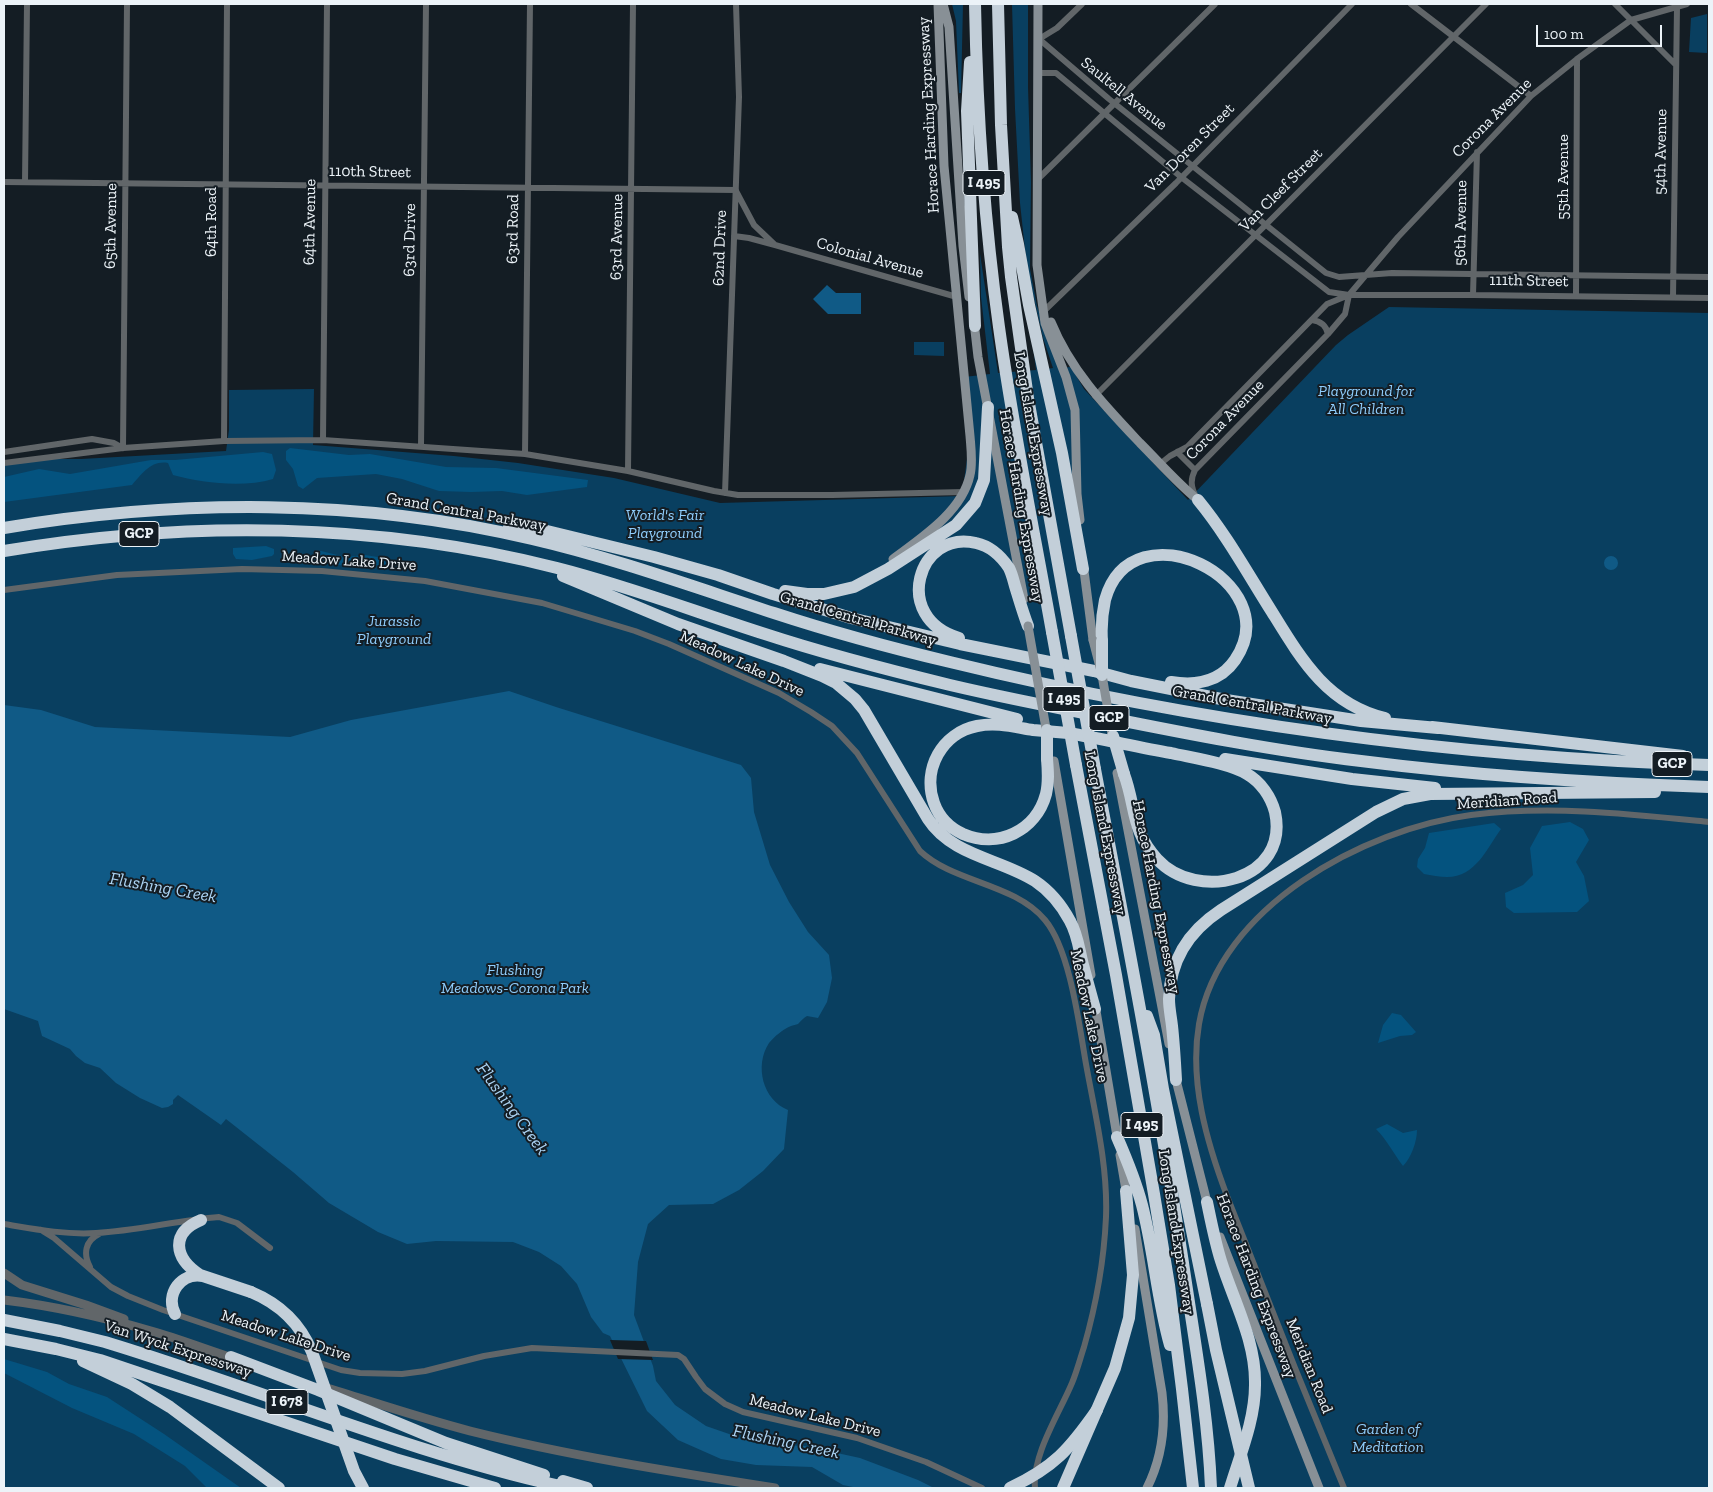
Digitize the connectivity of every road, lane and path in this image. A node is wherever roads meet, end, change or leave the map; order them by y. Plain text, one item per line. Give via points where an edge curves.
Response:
1 (27, 4) edge
2 (127, 4) edge
3 (227, 4) edge
4 (326, 4) edge
5 (426, 4) edge
6 (530, 4) edge
7 (633, 4) edge
8 (736, 4) edge
9 (938, 4) edge
10 (943, 4) edge
11 (975, 4) edge
12 (998, 4) edge
13 (1038, 4) edge
14 (1082, 4) edge
15 (1215, 4) edge
16 (1352, 4) edge
17 (1412, 4) edge
18 (1486, 4) edge
19 (1615, 4) edge
20 (1687, 4) edge
21 (1677, 7) junction
22 (1631, 20) junction
23 (1454, 36) junction
24 (1039, 39) junction
25 (1577, 59) junction
26 (1676, 65) junction
27 (1068, 66) junction
28 (1038, 73) junction
29 (1056, 73) junction
30 (1532, 96) junction
31 (1115, 104) junction
32 (1105, 113) junction
33 (1477, 152) junction
34 (1192, 166) junction
35 (1181, 177) junction
36 (1037, 180) junction
37 (4, 182) edge
38 (25, 182) junction
39 (125, 183) junction
40 (225, 184) junction
41 (324, 185) junction
42 (424, 186) junction
43 (1004, 186) junction
44 (528, 188) junction
45 (631, 189) junction
46 (736, 190) junction
47 (1266, 225) junction
48 (1256, 235) junction
49 (734, 236) junction
50 (775, 245) junction
51 (1474, 274) junction
52 (1366, 275) junction
53 (1576, 276) junction
54 (1673, 277) junction
55 (1709, 277) edge
56 (1040, 294) junction
57 (1473, 295) junction
58 (1349, 296) junction
59 (1576, 296) junction
60 (957, 297) junction
61 (1673, 297) junction
62 (1709, 298) edge
63 (1046, 310) junction
64 (1312, 320) junction
65 (975, 326) junction
66 (1328, 334) junction
67 (1096, 396) junction
68 (988, 407) junction
69 (323, 440) junction
70 (224, 441) junction
71 (421, 446) junction
72 (123, 448) junction
73 (4, 452) edge
74 (1177, 452) junction
75 (524, 454) junction
76 (4, 462) edge
77 (1160, 464) junction
78 (1196, 470) junction
79 (628, 471) junction
80 (964, 492) junction
81 (725, 493) junction
82 (1198, 500) junction
83 (440, 521) junction
84 (4, 528) edge
85 (4, 551) edge
86 (526, 560) junction
87 (1083, 569) junction
88 (718, 575) junction
89 (854, 587) junction
90 (4, 590) edge
91 (1028, 626) junction
92 (1098, 640) junction
93 (1022, 656) junction
94 (784, 661) junction
95 (1098, 673) junction
96 (1438, 728) junction
97 (1046, 730) joint
98 (1067, 733) junction
99 (1113, 736) joint
100 (1190, 757) junction
101 (1709, 759) edge
102 (1051, 760) junction
103 (1709, 765) edge
104 (1120, 774) junction
105 (1709, 787) edge
106 (1709, 791) edge
107 (1489, 793) junction
108 (1709, 822) edge
109 (1132, 971) junction
110 (1095, 1009) junction
111 (1176, 1080) junction
112 (1117, 1137) junction
113 (1126, 1191) junction
114 (1207, 1202) junction
115 (201, 1220) junction
116 (4, 1224) edge
117 (40, 1230) junction
118 (105, 1232) junction
119 (270, 1248) dead end
120 (93, 1271) junction
121 (4, 1274) edge
122 (206, 1277) junction
123 (4, 1300) edge
124 (175, 1314) junction
125 (4, 1320) edge
126 (152, 1331) junction
127 (4, 1339) edge
128 (56, 1349) junction
129 (1216, 1350) junction
130 (231, 1357) junction
131 (1182, 1389) junction
132 (1097, 1410) junction
133 (1033, 1487) edge
134 (279, 1488) edge
135 (363, 1488) edge
136 (495, 1488) edge
137 (570, 1488) edge
138 (587, 1488) edge
139 (775, 1488) edge
140 (982, 1488) edge
141 (1010, 1488) edge
142 (1063, 1488) edge
143 (1147, 1488) edge
144 (1192, 1488) edge
145 (1211, 1488) edge
146 (1230, 1488) edge
147 (1242, 1488) edge
148 (1249, 1488) edge
149 (1319, 1488) edge
150 (1344, 1488) edge

1 - 38 street
2 - 39 street, 65th Avenue
3 - 40 street, 64th Road
4 - 41 street, 64th Avenue
5 - 42 street, 63rd Drive
6 - 44 street, 63rd Road
7 - 45 street, 63rd Avenue
8 - 46 street, 62nd Drive via 739,97
9 - 60 main road, Horace Harding Expressway via 942,136
10 - 65 main road, Horace Harding Expressway via 949,28 965,264
11 - 65 highway via 967,111
11 - 131 highway, Long Island Expressway / I 495, bridge via 981,151 993,282 1010,397 1154,1194
12 - 43 highway, Long Island Expressway / I 495
13 - 24 main road
14 - 24 street via 1057,28
15 - 31 street
16 - 34 street, Van Doren Street
17 - 23 street
18 - 23 street, Van Cleef Street
19 - 22 street
20 - 21 street, Corona Avenue
21 - 22 street, Corona Avenue
21 - 26 street, 54th Avenue
22 - 25 street, Corona Avenue
22 - 26 street
23 - 30 street
23 - 47 street, Van Cleef Street
24 - 27 street, Saultell Avenue
24 - 28 main road
25 - 30 street, Corona Avenue
25 - 53 street, 55th Avenue
26 - 54 street, 54th Avenue
27 - 29 street
27 - 31 street, Saultell Avenue
28 - 29 street, Saultell Avenue
28 - 36 main road
29 - 32 street, Saultell Avenue
30 - 33 street, Corona Avenue
31 - 32 street
31 - 34 street, Saultell Avenue
32 - 35 street, Saultell Avenue
32 - 36 street
33 - 51 street, 56th Avenue
33 - 52 street, Corona Avenue
34 - 35 street, Van Doren Street
34 - 47 street, Saultell Avenue
35 - 48 street, Saultell Avenue
35 - 63 street, Van Doren Street
36 - 56 main road
37 - 38 street, 110th Street
38 - 39 street, 110th Street
39 - 40 street, 110th Street
39 - 72 street, 65th Avenue
40 - 41 street, 110th Street
40 - 70 street, 64th Road
41 - 42 street, 110th Street
41 - 69 street, 64th Avenue
42 - 44 street, 110th Street
42 - 71 street, 63rd Drive
43 - 87 highway via 1062,453
43 - 109 highway, Long Island Expressway / I 495, bridge via 1008,254 1023,369
44 - 45 street, 110th Street
44 - 75 street, 63rd Road
45 - 46 street, 110th Street
45 - 79 street, 63rd Avenue
46 - 49 street, 62nd Drive
46 - 50 street, Colonial Avenue via 754,225
47 - 48 street, Van Cleef Street
47 - 52 street, Saultell Avenue via 1326,274 1339,277
48 - 58 street, Saultell Avenue via 1329,292
48 - 67 street, Van Cleef Street
49 - 50 street, Colonial Avenue
49 - 81 street, 62nd Drive
50 - 60 street, Colonial Avenue
51 - 52 street, 111th Street
51 - 53 street, 111th Street
51 - 57 street, 56th Avenue
52 - 58 street, Corona Avenue
53 - 54 street, 111th Street
53 - 59 street, 55th Avenue
54 - 55 street, 111th Street
54 - 61 street, 54th Avenue
56 - 63 main road
56 - 87 main road via 1045,323 1075,410
57 - 58 street, 111th Street
57 - 59 street, 111th Street
58 - 64 street, Corona Avenue via 1328,304
58 - 66 street, Corona Avenue via 1345,314
59 - 61 street, 111th Street
60 - 80 main road, Horace Harding Expressway via 971,451 971,468
61 - 62 street, 111th Street
63 - 67 main road via 1064,350
64 - 66 street via 1322,323
64 - 74 street, Corona Avenue via 1187,446
65 - 68 main road, Horace Harding Expressway
66 - 78 street, Corona Avenue
67 - 77 main road
68 - 89 highway via 986,471 979,496 968,512 941,536
68 - 91 main road, Horace Harding Expressway
69 - 70 street
69 - 71 street
70 - 72 street
71 - 75 street
72 - 73 street via 92,439
72 - 76 street
74 - 77 street, Corona Avenue
74 - 78 street
75 - 79 street
77 - 82 main road
78 - 82 street, Corona Avenue via 1191,479
79 - 81 street
80 - 81 street
80 - 89 main road via 928,532
82 - 96 highway via 1306,665 1324,685 1345,701 1371,714
83 - 84 highway, Grand Central Parkway / GCP via 340,511 225,508 102,515
83 - 88 highway via 543,530
83 - 103 highway, Grand Central Parkway / GCP via 531,538 583,552 910,652 1165,707 1285,728 1414,745
85 - 86 highway, GCP via 132,535 286,530 406,540
86 - 94 highway via 686,627
86 - 105 highway, GCP via 878,667 975,691 1166,730 1407,767
87 - 92 main road
88 - 89 highway via 807,594
88 - 93 highway via 851,618
90 - 133 street, Meadow Lake Drive via 117,575 242,569 322,571 425,581 542,603 635,631 779,693 832,726 857,753 920,851 943,866 1020,900 1033,909 1055,935 1064,961 1102,1152 1106,1217 1102,1263 1092,1315 1073,1380 1038,1460
91 - 93 highway via 1012,574 1000,556 987,547 972,542 949,545 934,554 923,568 918,584 919,599 933,624 952,635
91 - 97 main road, Horace Harding Expressway, bridge
92 - 95 highway, bridge
92 - 95 highway via 1102,612 1111,585 1127,566 1141,558 1157,555 1189,559 1212,570 1237,596 1246,621 1242,647 1234,663 1207,681 1177,683 1134,674
93 - 95 highway
94 - 98 highway
94 - 110 highway via 829,679 855,698 928,819 941,835 1031,878 1054,898 1076,934
95 - 96 highway via 1268,707
95 - 99 main road, bridge
96 - 101 highway
97 - 102 highway, bridge
98 - 100 highway
98 - 102 highway via 996,724 954,734 935,758 930,780 933,802 944,820 967,835 988,840 1011,835 1030,822 1043,802
99 - 104 highway, bridge
100 - 104 highway via 1245,773 1263,788 1272,803 1276,827 1272,844 1258,866 1237,879 1197,881 1180,876 1163,865 1140,834
100 - 107 highway via 1225,759 1399,785
102 - 110 main road
104 - 111 main road, Horace Harding Expressway
106 - 107 highway
107 - 111 highway via 1430,794 1394,802 1202,924 1181,951 1170,985
108 - 150 street, Meridian Road via 1603,812 1533,810 1470,816 1423,826 1359,849 1302,882 1257,919 1220,966 1205,1000 1198,1034 1198,1078 1206,1128 1227,1196
109 - 129 highway, bridge via 1154,1035 1162,1089
109 - 145 highway, Long Island Expressway / I 495 via 1180,1245
110 - 112 main road
111 - 114 main road, Horace Harding Expressway
112 - 113 main road
112 - 131 highway via 1142,1206 1164,1321
113 - 132 highway via 1132,1262 1131,1303 1120,1355
113 - 143 main road via 1163,1404 1161,1448
114 - 146 highway via 1221,1260 1246,1330 1255,1375 1251,1418
114 - 149 main road, Horace Harding Expressway
115 - 118 street
115 - 119 street via 233,1220
115 - 122 highway via 182,1233 178,1245 185,1261
116 - 117 street
117 - 118 street
117 - 120 street, Meadow Lake Drive
118 - 120 street via 93,1238 87,1246 85,1257
120 - 124 street, Meadow Lake Drive via 119,1292
121 - 126 street via 22,1286 104,1310
122 - 124 highway via 188,1277 178,1284 171,1298
122 - 135 highway, bridge via 251,1292 274,1304 287,1314 304,1336
123 - 126 street via 63,1309
124 - 140 street, Meadow Lake Drive via 341,1370 360,1373 425,1371 532,1348 678,1355 684,1358 706,1389 724,1404 743,1412 857,1438 926,1462
125 - 137 highway, Van Wyck Expressway / I 678 via 105,1342 445,1456
126 - 130 street
127 - 128 highway, Van Wyck Expressway / I 678
128 - 134 highway via 155,1398
128 - 136 highway, Van Wyck Expressway / I 678 via 146,1374 395,1459
129 - 147 highway, bridge
129 - 148 highway, bridge
130 - 138 highway via 446,1443
130 - 139 street via 471,1431 572,1454
131 - 144 highway, Long Island Expressway / I 495
132 - 141 highway, bridge via 1073,1444 1056,1460
132 - 142 highway, bridge

